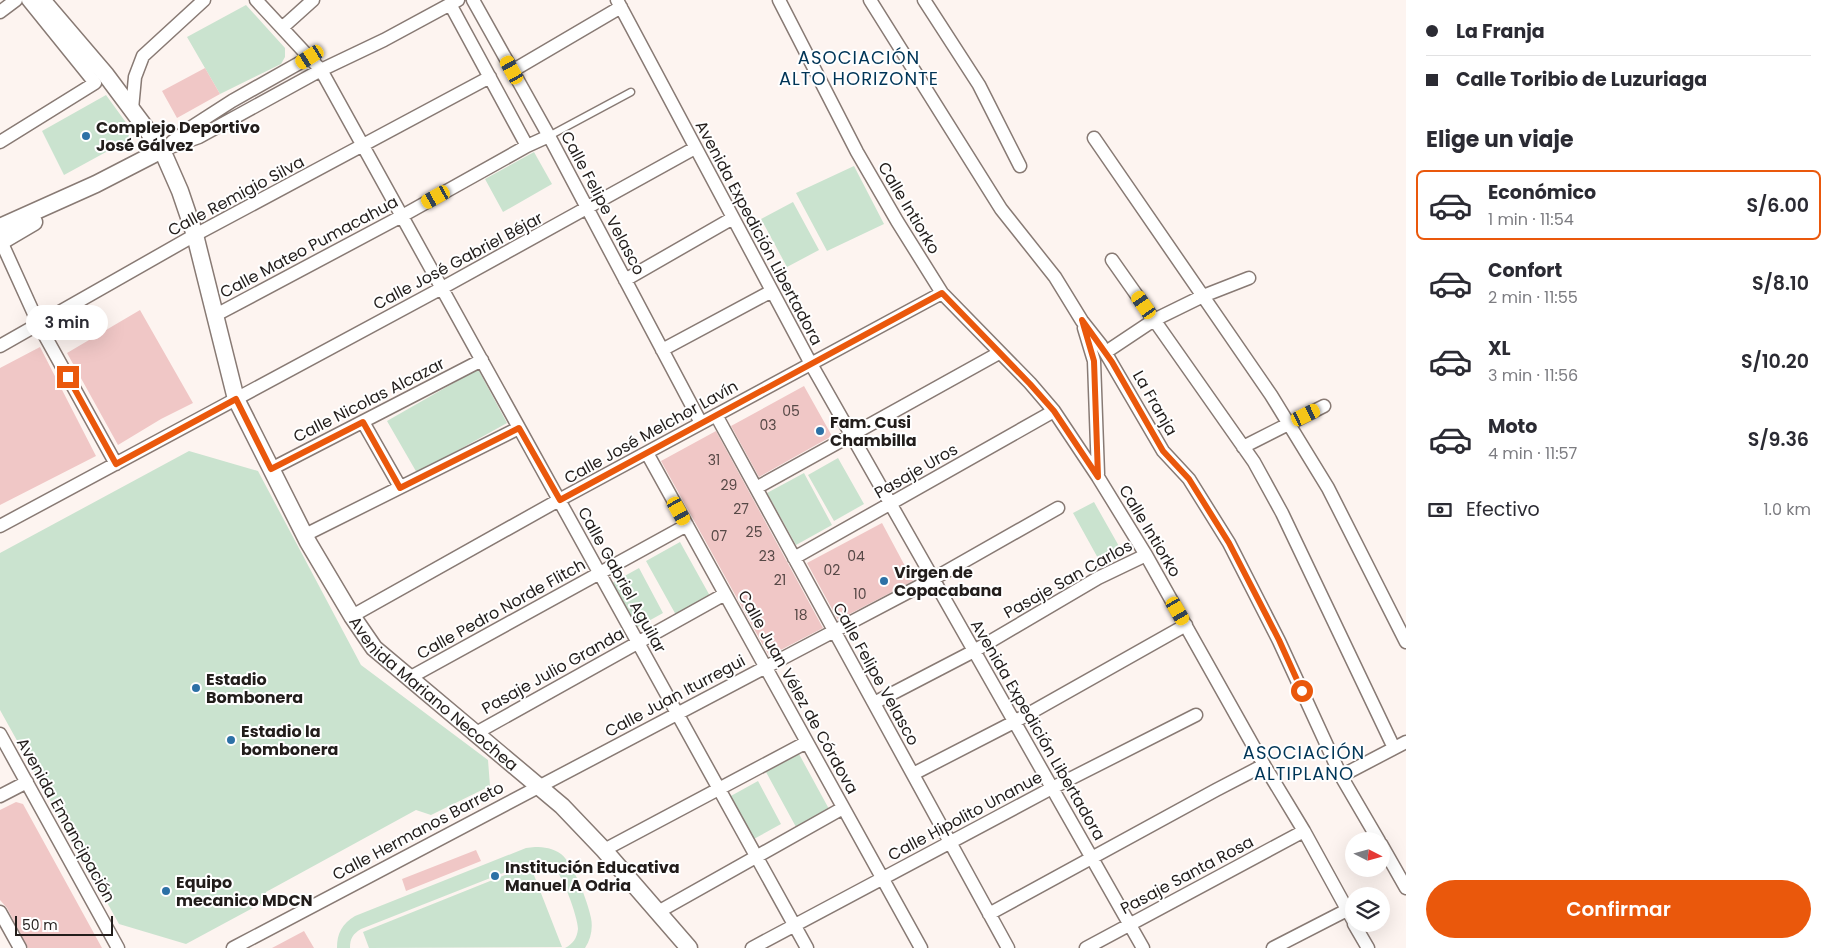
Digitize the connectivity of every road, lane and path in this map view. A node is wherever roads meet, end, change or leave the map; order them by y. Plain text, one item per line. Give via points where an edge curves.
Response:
1 (16, 0) edge
2 (28, 0) edge
3 (42, 0) edge
4 (204, 0) edge
5 (256, 0) edge
6 (313, 0) edge
7 (474, 0) edge
8 (779, 0) edge
9 (870, 0) edge
10 (924, 0) edge
11 (455, 1) edge
12 (619, 4) edge
13 (0, 12) edge
14 (283, 27) junction
15 (310, 57) junction
16 (321, 70) junction
17 (512, 70) junction
18 (490, 77) junction
19 (631, 92) dead end
20 (132, 109) junction
21 (549, 136) junction
22 (1094, 138) dead end
23 (0, 142) edge
24 (363, 146) junction
25 (526, 146) junction
26 (695, 148) junction
27 (162, 150) junction
28 (1020, 166) dead end
29 (588, 209) junction
30 (402, 216) junction
31 (733, 218) junction
32 (195, 235) junction
33 (0, 238) edge
34 (1112, 260) dead end
35 (1249, 278) dead end
36 (625, 280) junction
37 (442, 288) junction
38 (772, 291) junction
39 (942, 293) junction
40 (1204, 296) junction
41 (214, 316) junction
42 (1082, 320) junction
43 (1154, 320) junction
44 (39, 325) junction
45 (0, 346) edge
46 (662, 350) junction
47 (1106, 352) junction
48 (999, 353) junction
49 (482, 360) junction
50 (811, 364) junction
51 (236, 399) junction
52 (1324, 406) dead end
53 (1054, 411) junction
54 (716, 415) junction
55 (363, 422) junction
56 (1288, 423) junction
57 (701, 424) junction
58 (519, 428) junction
59 (851, 435) junction
60 (1243, 447) junction
61 (647, 453) junction
62 (116, 464) junction
63 (271, 469) junction
64 (1098, 477) junction
65 (400, 488) junction
66 (756, 488) junction
67 (560, 500) junction
68 (891, 504) junction
69 (1058, 508) dead end
70 (0, 525) edge
71 (687, 525) junction
72 (305, 535) junction
73 (1146, 555) junction
74 (794, 558) junction
75 (600, 574) junction
76 (933, 579) junction
77 (725, 594) junction
78 (352, 616) junction
79 (1186, 625) junction
80 (834, 631) junction
81 (638, 642) junction
82 (1406, 642) edge
83 (974, 652) junction
84 (766, 668) junction
85 (410, 678) junction
86 (874, 703) junction
87 (678, 714) junction
88 (1196, 715) dead end
89 (1014, 722) junction
90 (476, 733) junction
91 (0, 734) edge
92 (807, 742) junction
93 (1406, 742) edge
94 (1394, 748) junction
95 (1264, 765) junction
96 (913, 774) junction
97 (1342, 776) junction
98 (27, 782) junction
99 (538, 786) junction
100 (1052, 788) junction
101 (720, 790) junction
102 (0, 796) edge
103 (843, 808) junction
104 (1304, 831) junction
105 (1374, 832) edge
106 (950, 842) junction
107 (604, 850) junction
108 (757, 857) junction
109 (1092, 858) junction
110 (1390, 860) edge
111 (882, 878) junction
112 (1406, 888) edge
113 (1345, 908) edge
114 (1345, 911) edge
115 (0, 912) edge
116 (658, 912) junction
117 (990, 914) junction
118 (1130, 924) junction
119 (794, 925) junction
120 (1359, 932) edge
121 (20, 948) edge
122 (118, 948) edge
123 (232, 948) edge
124 (689, 948) edge
125 (752, 948) edge
126 (807, 948) edge
127 (921, 948) edge
128 (1008, 948) edge
129 (1086, 948) edge
130 (1143, 948) edge
131 (1273, 948) edge
132 (1368, 948) edge

1 - 13 street
2 - 23 street via 95,83
3 - 20 street, Avenida Mariano Necochea
4 - 20 street via 144,56 135,77
5 - 14 street, Calle Gabriel Aguilar
6 - 14 street
7 - 17 street, Calle Felipe Velasco
8 - 39 street, Calle Intiorko via 857,152
9 - 42 street, La Franja via 1002,209 1055,277
10 - 28 street via 979,85
11 - 16 street
11 - 18 street
12 - 17 street
12 - 26 street, Avenida Expedición Libertadora
14 - 15 street, Calle Gabriel Aguilar
15 - 16 street, Calle Gabriel Aguilar
15 - 27 street via 232,101
16 - 24 street, Calle Gabriel Aguilar
16 - 27 street via 199,137
17 - 21 street, Calle Felipe Velasco
18 - 24 street, Calle Remigio Silva
18 - 25 street
19 - 21 lane, Calle Mateo Pumacahua
20 - 27 street, Avenida Mariano Necochea
21 - 25 street, Calle Mateo Pumacahua
21 - 29 street, Calle Felipe Velasco
22 - 40 street
24 - 30 street, Calle Gabriel Aguilar
24 - 32 street, Calle Remigio Silva
25 - 30 street, Calle Mateo Pumacahua
26 - 29 street, Calle José Gabriel Béjar
26 - 31 street, Avenida Expedición Libertadora
27 - 32 street, Avenida Mariano Necochea
27 - 33 street
29 - 36 street, Calle Felipe Velasco
29 - 37 street, Calle José Gabriel Béjar
30 - 37 street, Calle Gabriel Aguilar
30 - 41 street, Calle Mateo Pumacahua
31 - 36 street
31 - 38 street, Avenida Expedición Libertadora
32 - 41 street, Avenida Mariano Necochea
32 - 44 street, Calle Remigio Silva
33 - 44 street
34 - 43 street
35 - 40 street
36 - 46 street, Calle Felipe Velasco
37 - 49 street, Calle Gabriel Aguilar
37 - 51 street, Calle José Gabriel Béjar
38 - 46 street
38 - 50 street, Avenida Expedición Libertadora
39 - 48 street, Calle Intiorko
39 - 50 street, Calle José Melchor Lavín
40 - 43 street
40 - 56 street
41 - 51 street, Avenida Mariano Necochea
42 - 47 street, La Franja
42 - 64 street via 1094,361
43 - 47 street
43 - 60 street
44 - 45 street, Calle Remigio Silva
44 - 62 street
46 - 57 street, Calle Felipe Velasco
47 - 97 street, La Franja via 1163,451 1189,479 1229,543 1279,640
48 - 53 street, Calle Intiorko
48 - 59 street
49 - 55 street, Calle Nicolas Alcazar
49 - 58 street, Calle Gabriel Aguilar
50 - 54 street, Calle José Melchor Lavín
50 - 59 street, Avenida Expedición Libertadora
51 - 62 street, Calle José Gabriel Béjar
51 - 63 street, Avenida Mariano Necochea
52 - 56 street
53 - 64 street, Calle Intiorko
53 - 68 street, Pasaje Uros
54 - 57 street, Calle José Melchor Lavín
54 - 66 street, Calle Felipe Velasco
55 - 63 street, Calle Nicolas Alcazar
55 - 65 street
56 - 60 street
56 - 82 street via 1328,488
57 - 61 street, Calle José Melchor Lavín
58 - 65 street
58 - 67 street, Calle Gabriel Aguilar
59 - 66 street
59 - 68 street, Avenida Expedición Libertadora
60 - 94 street via 1282,513
61 - 67 street, Calle José Melchor Lavín
61 - 71 street, Calle Juan Vélez de Córdova
62 - 70 street, Calle José Gabriel Béjar
63 - 72 street, Avenida Mariano Necochea
64 - 73 street, Calle Intiorko
65 - 72 street
66 - 74 street, Calle Felipe Velasco
67 - 75 street, Calle Gabriel Aguilar
67 - 78 street, Calle José Melchor Lavín
68 - 74 street, Pasaje Uros
68 - 76 street, Avenida Expedición Libertadora
69 - 76 street, Calle Juan Iturregui
71 - 75 street, Calle Pedro Norde Flitch
71 - 77 street, Calle Juan Vélez de Córdova
72 - 78 street, Avenida Mariano Necochea
73 - 79 street, Calle Intiorko
73 - 83 street, Pasaje San Carlos via 1098,578
74 - 80 street, Calle Felipe Velasco
75 - 81 street, Calle Gabriel Aguilar
75 - 85 street, Calle Pedro Norde Flitch
76 - 80 street, Calle Juan Iturregui
76 - 83 street, Avenida Expedición Libertadora
77 - 81 street, Pasaje Julio Granda
77 - 84 street, Calle Juan Vélez de Córdova
78 - 85 street, Avenida Mariano Necochea via 374,648
79 - 89 street
79 - 95 street, Calle Intiorko
80 - 84 street, Calle Juan Iturregui
80 - 86 street, Calle Felipe Velasco
81 - 87 street, Calle Gabriel Aguilar
81 - 90 street, Pasaje Julio Granda
83 - 86 street, Pasaje San Carlos
83 - 89 street, Avenida Expedición Libertadora
84 - 87 street, Calle Juan Iturregui
84 - 92 street, Calle Juan Vélez de Córdova
85 - 90 street, Avenida Mariano Necochea
86 - 96 street, Calle Felipe Velasco
87 - 99 street, Calle Juan Iturregui
87 - 101 street, Calle Gabriel Aguilar
88 - 100 street, Calle Hipolito Unanue
89 - 96 street
89 - 100 street, Avenida Expedición Libertadora
90 - 99 street, Avenida Mariano Necochea
91 - 98 street, Avenida Emancipación
92 - 101 street
92 - 103 street, Calle Juan Vélez de Córdova
93 - 94 street
94 - 97 street
95 - 104 street, Calle Intiorko
95 - 109 street
96 - 106 street, Calle Felipe Velasco
97 - 105 street, La Franja
98 - 102 street
98 - 122 street, Avenida Emancipación
99 - 107 street, Avenida Mariano Necochea
99 - 123 street, Calle Hermanos Barreto
100 - 106 street, Calle Hipolito Unanue
100 - 109 street, Avenida Expedición Libertadora
101 - 107 street
101 - 108 street, Calle Gabriel Aguilar
103 - 108 street
103 - 111 street, Calle Juan Vélez de Córdova
104 - 113 street, Calle Intiorko
104 - 118 street, Pasaje Santa Rosa
106 - 111 street, Calle Hipolito Unanue
106 - 117 street, Calle Felipe Velasco
107 - 116 street, Avenida Mariano Necochea
108 - 116 street
108 - 119 street, Calle Gabriel Aguilar
109 - 117 street
109 - 118 street, Avenida Expedición Libertadora
110 - 112 street, La Franja
111 - 119 street, Calle Hipolito Unanue
111 - 127 street, Calle Juan Vélez de Córdova
114 - 131 street
115 - 121 street
116 - 124 street, Avenida Mariano Necochea
117 - 128 street, Calle Felipe Velasco
118 - 129 street, Pasaje Santa Rosa
118 - 130 street, Avenida Expedición Libertadora
119 - 125 street, Calle Hipolito Unanue
119 - 126 street, Calle Gabriel Aguilar
120 - 132 street, Calle Intiorko

